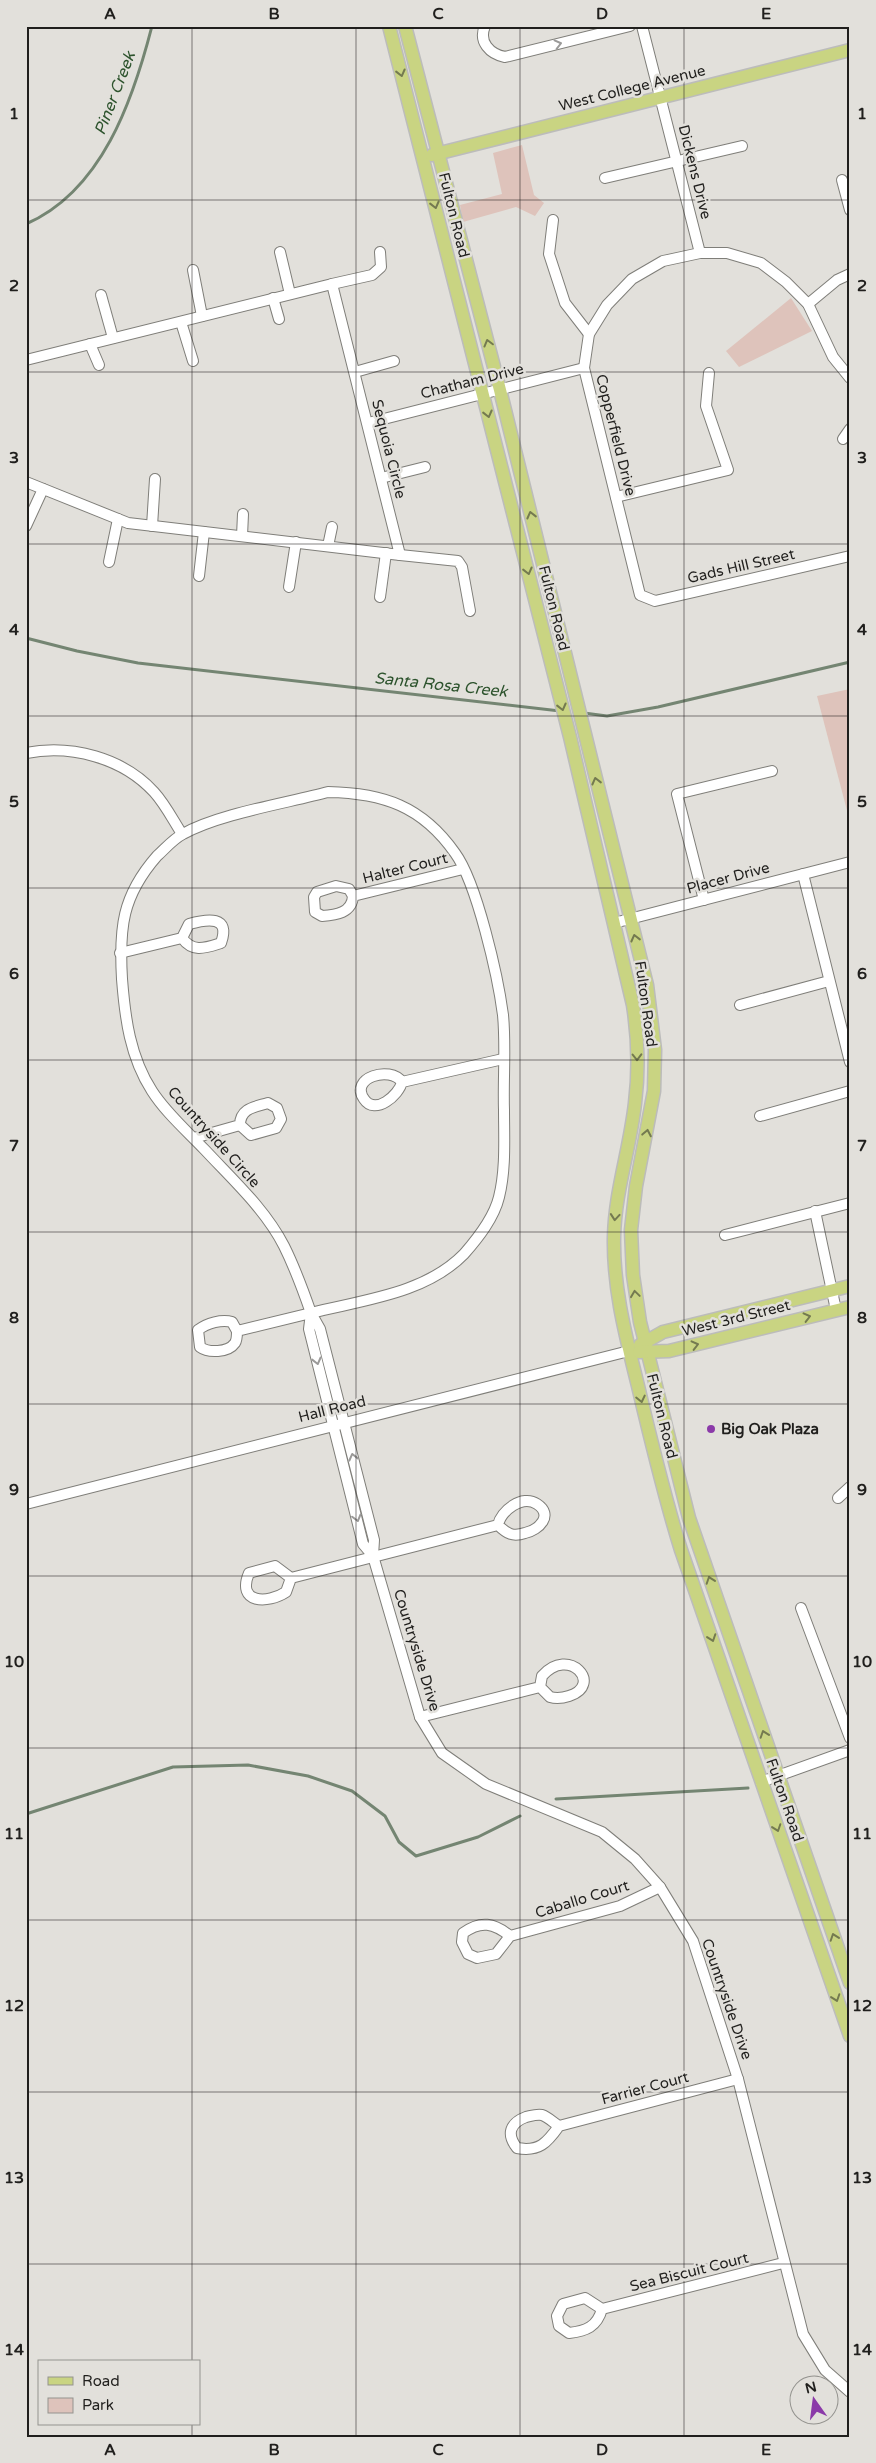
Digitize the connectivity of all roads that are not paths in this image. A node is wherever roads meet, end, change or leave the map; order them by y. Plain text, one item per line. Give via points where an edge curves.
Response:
1 (389, 26) edge
2 (405, 26) edge
3 (485, 26) edge
4 (630, 26) edge
5 (642, 26) edge
6 (617, 28) edge
7 (850, 50) edge
8 (660, 97) junction
9 (742, 146) dead end
10 (439, 154) junction
11 (423, 158) junction
12 (676, 161) junction
13 (605, 178) dead end
14 (842, 180) dead end
15 (850, 210) edge
16 (553, 220) dead end
17 (280, 252) dead end
18 (380, 252) dead end
19 (700, 253) junction
20 (193, 270) dead end
21 (850, 274) edge
22 (332, 284) junction
23 (290, 294) junction
24 (101, 295) dead end
25 (273, 298) junction
26 (808, 304) junction
27 (202, 316) junction
28 (279, 319) dead end
29 (180, 322) junction
30 (589, 334) junction
31 (114, 338) junction
32 (90, 344) junction
33 (26, 360) edge
34 (193, 361) dead end
35 (394, 361) dead end
36 (99, 366) dead end
37 (584, 368) junction
38 (355, 372) junction
39 (709, 373) dead end
40 (850, 378) edge
41 (500, 390) junction
42 (483, 394) junction
43 (368, 423) junction
44 (850, 429) edge
45 (843, 439) dead end
46 (425, 467) dead end
47 (381, 478) junction
48 (155, 479) dead end
49 (26, 482) edge
50 (43, 489) junction
51 (616, 498) junction
52 (243, 514) dead end
53 (118, 519) junction
54 (26, 526) edge
55 (152, 526) junction
56 (332, 528) dead end
57 (204, 532) junction
58 (242, 536) junction
59 (296, 542) junction
60 (328, 546) junction
61 (386, 553) junction
62 (400, 555) junction
63 (850, 556) edge
64 (109, 562) dead end
65 (199, 576) dead end
66 (289, 587) dead end
67 (640, 595) joint
68 (380, 597) dead end
69 (470, 611) dead end
70 (26, 753) edge
71 (772, 771) dead end
72 (182, 834) junction
73 (850, 862) edge
74 (463, 870) junction
75 (803, 874) junction
76 (354, 896) dead end
77 (704, 900) junction
78 (630, 919) junction
79 (614, 923) junction
80 (182, 938) dead end
81 (120, 953) junction
82 (829, 981) junction
83 (740, 1005) dead end
84 (503, 1059) junction
85 (850, 1062) edge
86 (402, 1082) dead end
87 (850, 1090) edge
88 (760, 1116) dead end
89 (240, 1125) dead end
90 (194, 1138) junction
91 (850, 1203) edge
92 (816, 1211) junction
93 (725, 1235) dead end
94 (850, 1286) edge
95 (833, 1290) junction
96 (850, 1307) edge
97 (836, 1310) junction
98 (311, 1313) junction
99 (237, 1331) dead end
100 (646, 1347) junction
101 (629, 1351) junction
102 (345, 1423) junction
103 (332, 1426) junction
104 (850, 1487) edge
105 (838, 1498) dead end
106 (26, 1504) edge
107 (498, 1525) dead end
108 (373, 1556) junction
109 (291, 1578) dead end
110 (801, 1608) dead end
111 (540, 1687) dead end
112 (420, 1718) junction
113 (850, 1738) edge
114 (850, 1750) edge
115 (778, 1776) junction
116 (761, 1782) junction
117 (660, 1887) junction
118 (510, 1936) junction
119 (850, 1983) edge
120 (850, 2036) edge
121 (738, 2079) junction
122 (559, 2126) junction
123 (783, 2263) junction
124 (602, 2309) dead end
125 (850, 2392) edge

1 -> 11 main road, Fulton Road
2 - 10 main road, Fulton Road
3 -> 6 street via 483,38 487,47 505,57
4 - 6 street
5 - 8 street, Dickens Drive
7 - 8 main road, West College Avenue
8 - 10 main road, West College Avenue
8 - 12 street, Dickens Drive
9 - 12 street
10 - 11 main road, West College Avenue
41 -> 10 main road, Fulton Road
11 -> 42 main road, Fulton Road
12 - 13 street
12 - 19 street, Dickens Drive
14 - 15 street
16 - 30 street via 549,254 564,303
17 - 23 street
18 - 22 street via 381,267 372,275
19 - 26 street, Copperfield Drive via 727,253 761,263
19 - 30 street, Copperfield Drive via 662,261 632,279 607,305
20 - 27 street
21 - 26 street via 837,280
22 - 23 street
22 - 38 street, Sequoia Circle
23 - 25 street
24 - 31 street
25 - 27 street
25 - 28 street
26 - 40 street, Copperfield Drive via 833,357
27 - 29 street
29 - 31 street
29 - 34 street
30 - 37 street, Copperfield Drive
31 - 32 street
32 - 33 street
32 - 36 street
35 - 38 street
37 - 41 street, Chatham Drive
37 - 51 street, Copperfield Drive
38 - 43 street, Sequoia Circle
39 - 51 street via 706,406 728,470
41 - 42 street, Chatham Drive
78 -> 41 main road, Fulton Road
42 - 43 street, Chatham Drive
42 -> 79 main road, Fulton Road
43 - 47 street, Sequoia Circle
44 - 45 street
46 - 47 street
47 - 62 street, Sequoia Circle
48 - 55 street
49 - 50 street
50 - 53 street
50 - 54 street
51 - 67 street, Copperfield Drive
52 - 58 street
53 - 55 street
53 - 64 street
55 - 57 street
56 - 60 street
57 - 58 street
57 - 65 street
58 - 59 street
59 - 60 street
59 - 66 street
60 - 61 street
61 - 62 street
61 - 68 street
62 - 69 street via 458,561
63 - 67 street, Gads Hill Street via 655,601
70 - 72 street via 48,750 79,752 120,766 154,792
71 - 77 street via 677,794
72 - 74 street, Countryside Circle via 218,820 328,792 360,794 396,803 417,813 444,839
72 - 81 street, Countryside Circle via 164,849 134,885 124,919
73 - 75 street, Placer Drive
74 - 76 street, Halter Court
74 - 84 street, Countryside Circle via 476,898 494,972 503,1015
75 - 77 street, Placer Drive
75 - 82 street
77 - 78 street, Placer Drive
78 - 79 street, Placer Drive
100 -> 78 main road, Fulton Road via 634,1289 631,1230 651,1112 655,1050 647,985
79 -> 101 main road, Fulton Road via 630,989 637,1042 636,1103 619,1182 614,1239 617,1291
80 - 81 street
81 - 90 street, Countryside Circle via 124,1009 138,1066 152,1091
82 - 83 street
82 - 85 street
84 - 86 street
84 - 98 street, Countryside Circle via 502,1182 489,1220 476,1239 452,1265 435,1277 412,1287
87 - 88 street
89 - 90 street
90 - 98 street, Countryside Circle via 262,1213 299,1277
91 - 92 street
92 - 93 street
92 - 95 street
94 - 95 main road, West 3rd Street
95 - 97 street
95 - 100 main road, West 3rd Street via 663,1332
96 - 97 main road, West 3rd Street
100 -> 97 main road, West 3rd Street via 669,1352
98 - 99 street
98 - 102 street, Countryside Drive via 320,1328
98 -> 103 street, Countryside Drive via 309,1329
100 - 101 main road, West 3rd Street
115 -> 100 main road, Fulton Road via 689,1518
101 - 102 street, Hall Road
101 -> 116 main road, Fulton Road via 673,1523
102 - 103 street, Hall Road
108 -> 102 street, Countryside Drive via 374,1540
103 - 106 street, Hall Road
103 -> 108 street, Countryside Drive via 363,1544
104 - 105 street
107 - 108 street
108 - 109 street
108 - 112 street, Countryside Drive
110 - 113 street
111 - 112 street
112 - 117 street, Countryside Drive via 442,1753 486,1784 602,1832 635,1859
114 - 115 street
115 - 116 street
119 -> 115 main road, Fulton Road
116 -> 120 main road, Fulton Road
117 - 118 street, Caballo Court via 620,1906
117 - 121 street, Countryside Drive via 693,1941
118 - 118 street via 491,1924 463,1934 462,1942 468,1954 477,1958 496,1954
121 - 122 street, Farrier Court
121 - 123 street, Countryside Drive
122 - 122 street via 542,2115 534,2114 512,2125 512,2141 517,2148 526,2150 540,2146 546,2144
123 - 124 street, Sea Biscuit Court
123 - 125 street, Countryside Drive via 803,2334 825,2370

